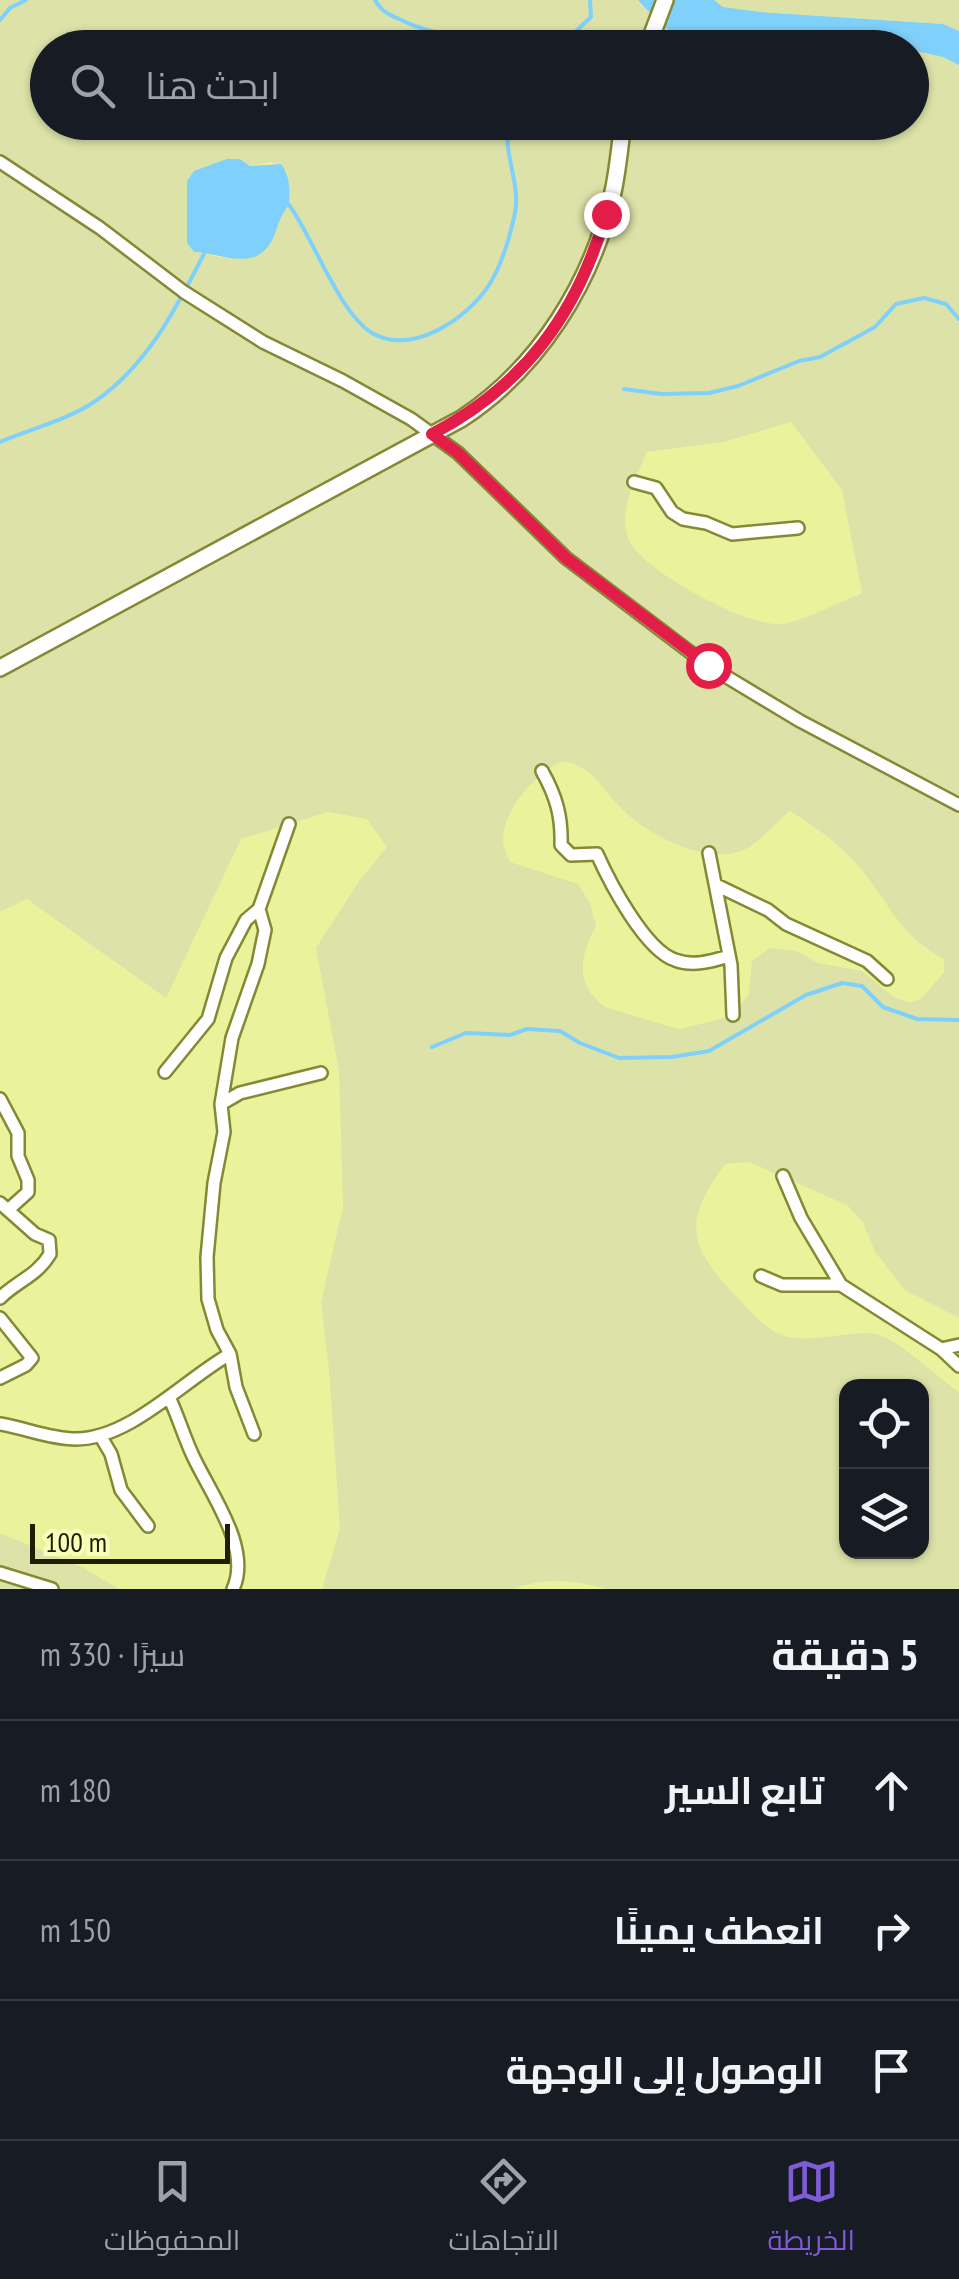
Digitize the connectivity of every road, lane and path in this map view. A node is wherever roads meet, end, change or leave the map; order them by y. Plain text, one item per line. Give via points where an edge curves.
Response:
1 (665, 0) edge
2 (654, 30) edge
3 (620, 140) edge
4 (0, 162) edge
5 (432, 434) junction
6 (634, 482) dead end
7 (798, 528) dead end
8 (0, 668) edge
9 (542, 771) dead end
10 (959, 806) edge
11 (288, 824) dead end
12 (709, 853) dead end
13 (716, 885) junction
14 (259, 908) junction
15 (729, 956) junction
16 (887, 979) dead end
17 (733, 1015) dead end
18 (165, 1072) dead end
19 (320, 1074) dead end
20 (0, 1099) edge
21 (222, 1104) junction
22 (783, 1176) dead end
23 (4, 1207) edge
24 (761, 1276) dead end
25 (841, 1285) junction
26 (0, 1298) edge
27 (0, 1318) edge
28 (959, 1346) edge
29 (941, 1349) junction
30 (230, 1354) junction
31 (959, 1366) edge
32 (0, 1378) edge
33 (169, 1397) junction
34 (0, 1424) edge
35 (254, 1434) dead end
36 (101, 1437) junction
37 (148, 1526) dead end
38 (0, 1572) edge
39 (52, 1589) edge
40 (233, 1589) edge

1 - 2 main road
3 - 5 main road via 600,236 553,330 490,399
4 - 5 street via 263,342 385,402
5 - 8 main road
5 - 10 street via 566,558 708,665
6 - 7 street via 656,488 683,519 732,534
9 - 15 street via 557,799 561,845 571,855 597,854 662,953 687,963
11 - 14 street
12 - 13 street
13 - 15 street
13 - 16 street via 866,961
14 - 18 street via 226,958 208,1019
14 - 21 street via 265,930 232,1038
15 - 17 street
19 - 21 street via 240,1092
20 - 23 street via 18,1133 28,1180 28,1192
21 - 30 street via 208,1299
22 - 25 street
23 - 26 street via 49,1240 50,1254 31,1278
24 - 25 street via 782,1286
25 - 29 street
27 - 32 street via 32,1358
28 - 29 street
29 - 31 street
30 - 33 street
30 - 35 street
33 - 36 street
33 - 40 street via 237,1547
34 - 36 street via 72,1439
36 - 37 street via 121,1490
38 - 39 street

